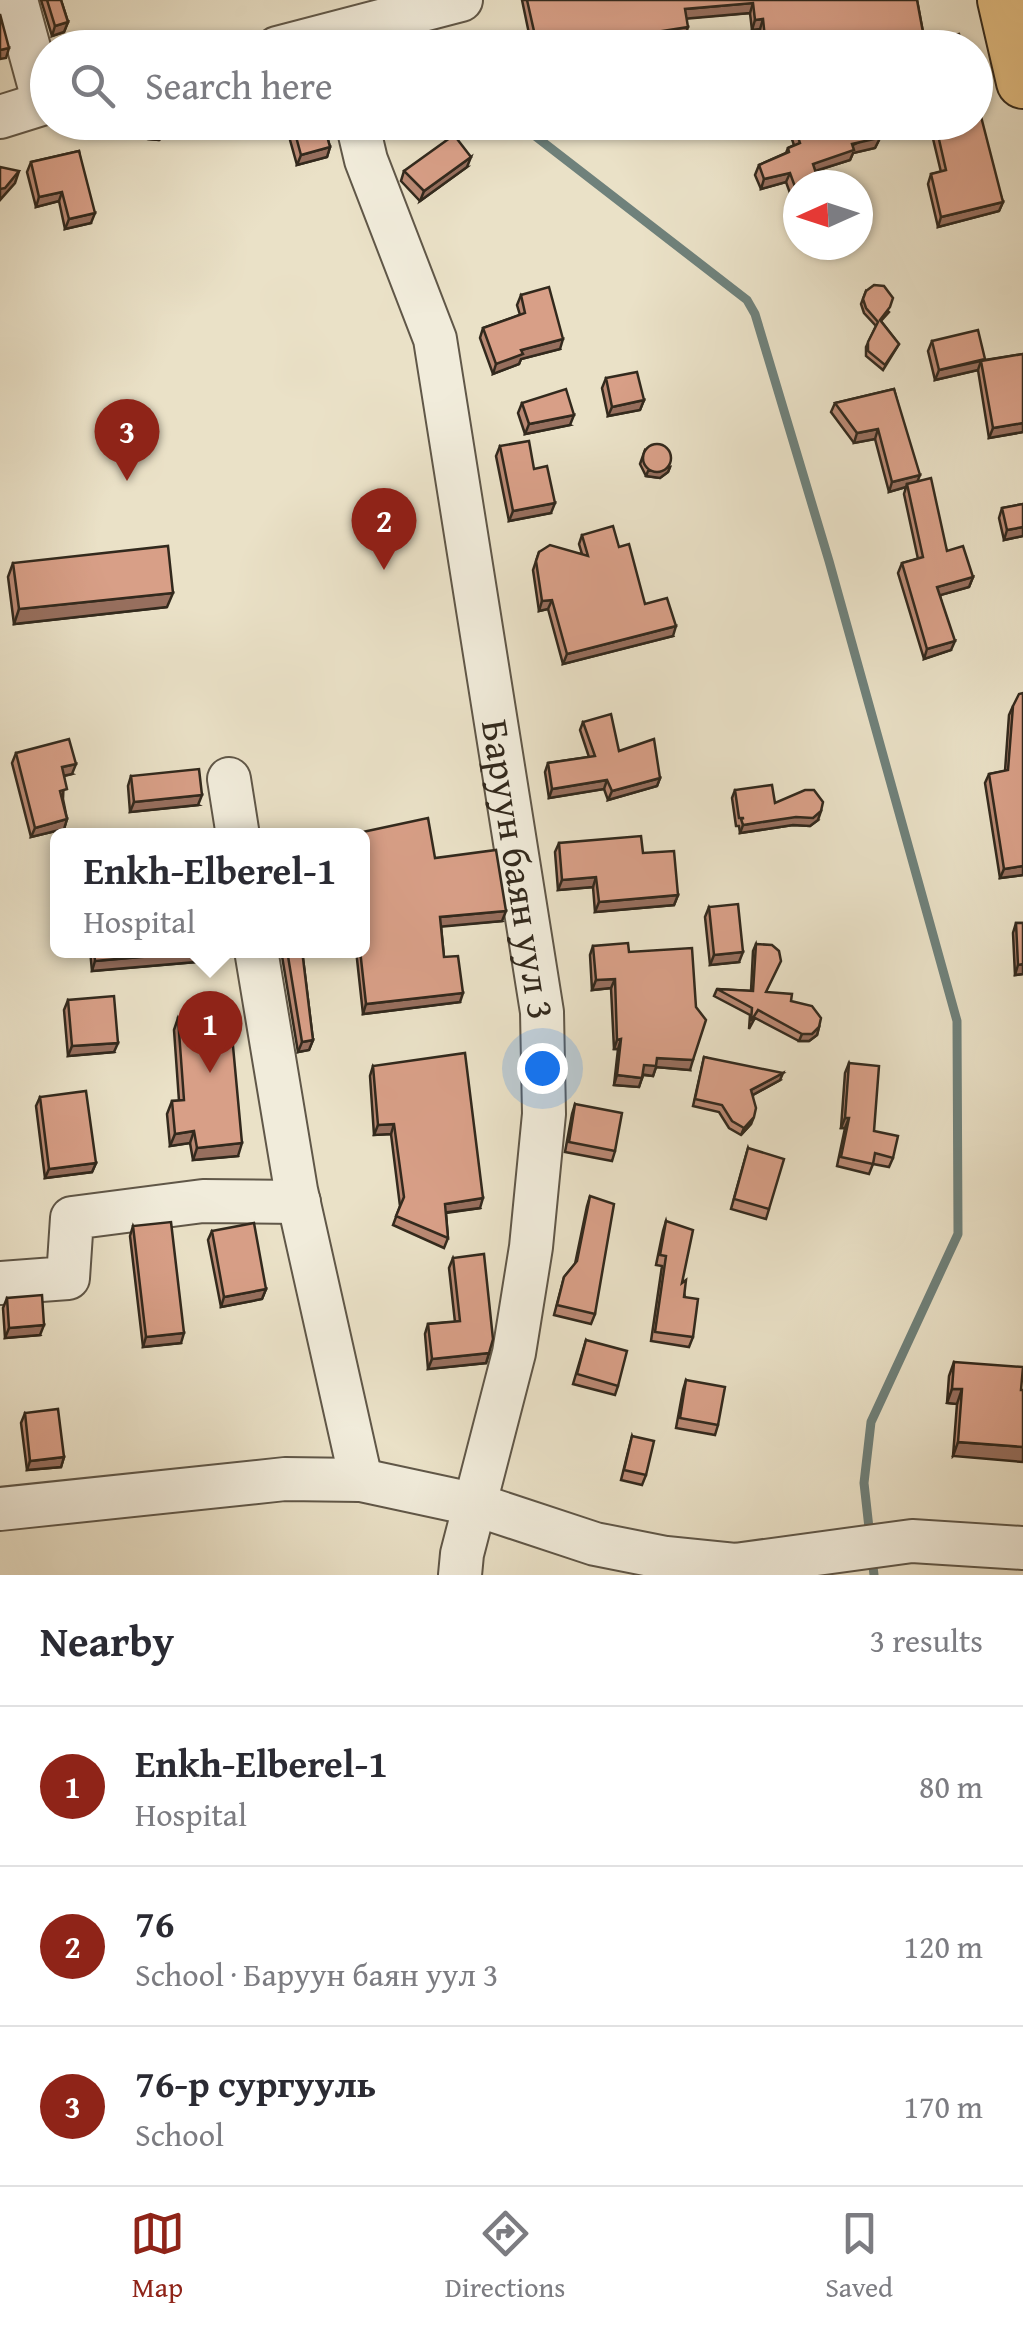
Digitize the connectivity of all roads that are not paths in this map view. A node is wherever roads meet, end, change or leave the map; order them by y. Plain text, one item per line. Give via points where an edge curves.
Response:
1 (16, 0) edge
2 (1004, 0) edge
3 (434, 6) edge
4 (366, 30) edge
5 (30, 48) edge
6 (1023, 82) edge
7 (30, 108) edge
8 (0, 117) edge
9 (361, 140) edge
10 (229, 779) dead end
11 (237, 828) edge
12 (257, 958) edge
13 (299, 1202) junction
14 (0, 1283) edge
15 (361, 1480) junction
16 (476, 1504) junction
17 (0, 1509) edge
18 (1023, 1548) edge
19 (460, 1575) edge

1 - 5 street
2 - 6 main road
3 - 4 street
7 - 8 street
9 - 16 street, Баруун баян уул 3 via 435,339 542,1012 544,1114 531,1247 514,1353
10 - 11 street
12 - 13 street
13 - 14 street via 203,1201 72,1218 68,1278
13 - 15 street
15 - 16 street
15 - 17 street via 285,1478
16 - 18 street via 595,1544 735,1565 912,1541
16 - 19 street, Баруун баян уул 3

